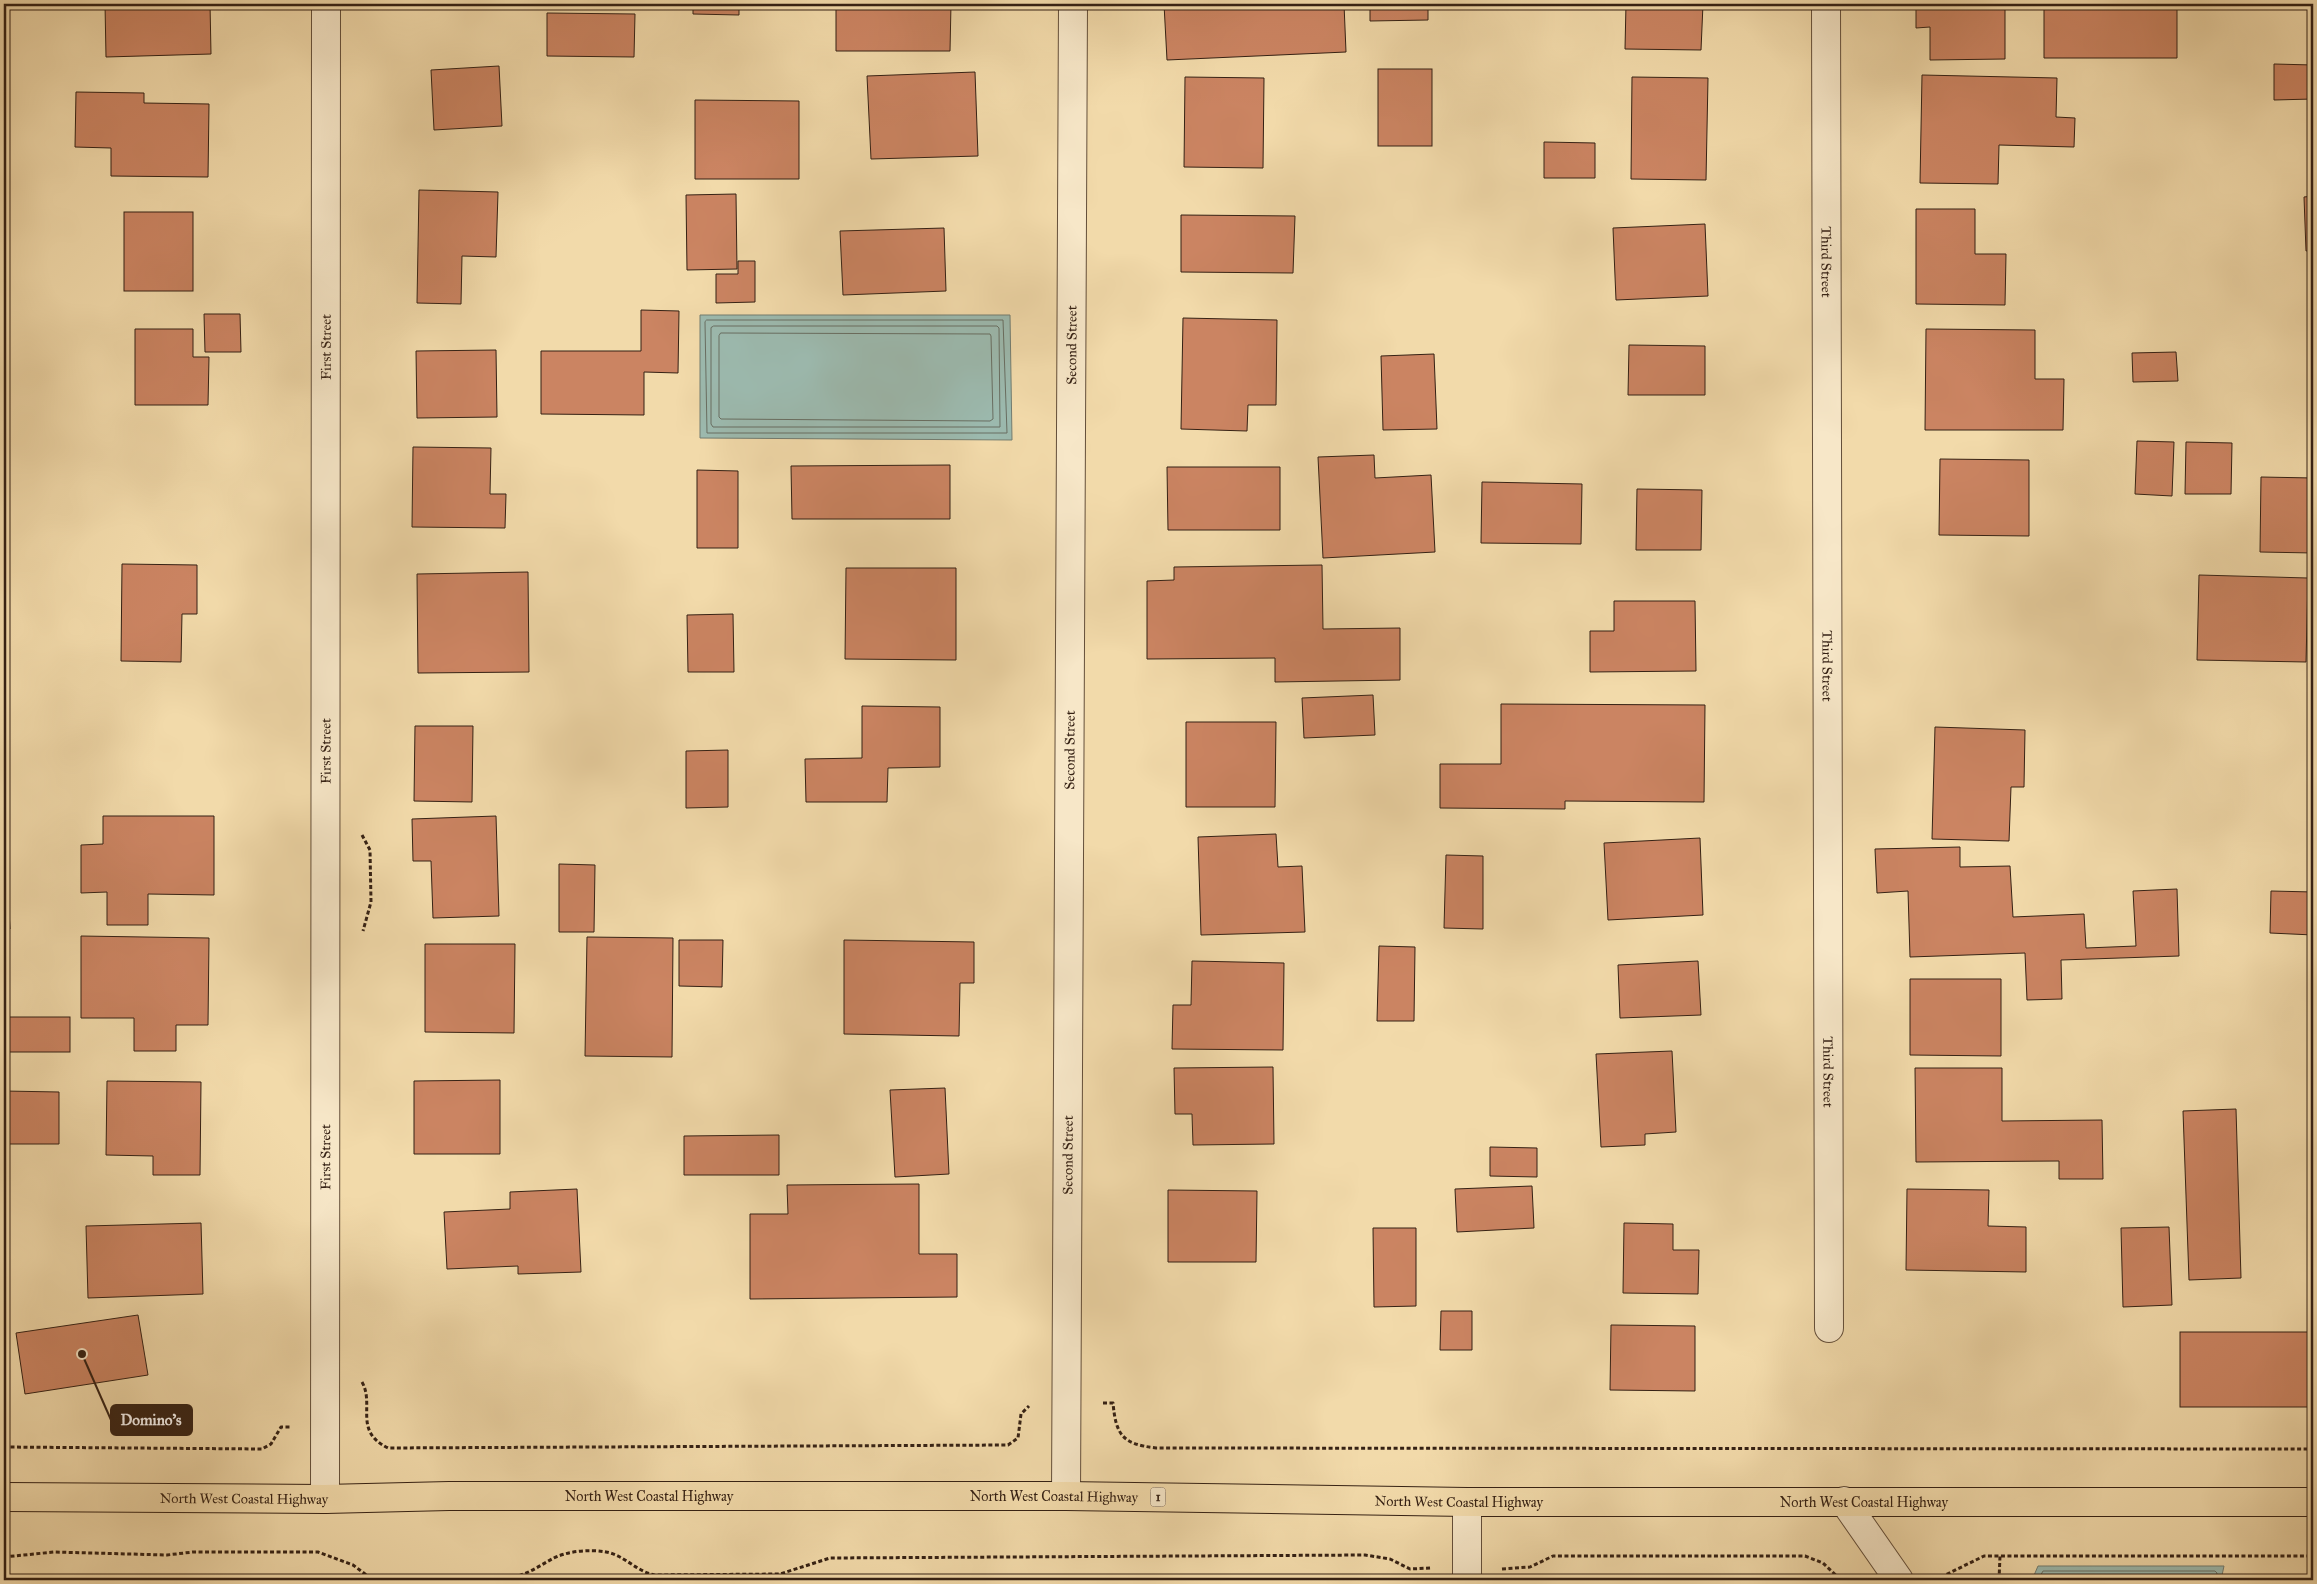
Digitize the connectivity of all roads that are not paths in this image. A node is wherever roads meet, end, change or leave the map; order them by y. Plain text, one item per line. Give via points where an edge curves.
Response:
1 (326, 4) edge
2 (1073, 4) edge
3 (1826, 4) edge
4 (1829, 1328) dead end
5 (1066, 1496) junction
6 (4, 1497) edge
7 (325, 1499) junction
8 (1844, 1501) junction
9 (1467, 1502) junction
10 (2313, 1502) edge
11 (1467, 1580) edge
12 (1899, 1580) edge

1 - 7 street, First Street
2 - 5 street, Second Street
3 - 4 street, Third Street
5 - 7 highway, North West Coastal Highway / 1
5 - 9 highway, North West Coastal Highway / 1
6 - 7 highway, North West Coastal Highway / 1
8 - 9 highway, North West Coastal Highway / 1
8 - 10 highway, North West Coastal Highway / 1
8 - 12 street
9 - 11 street

